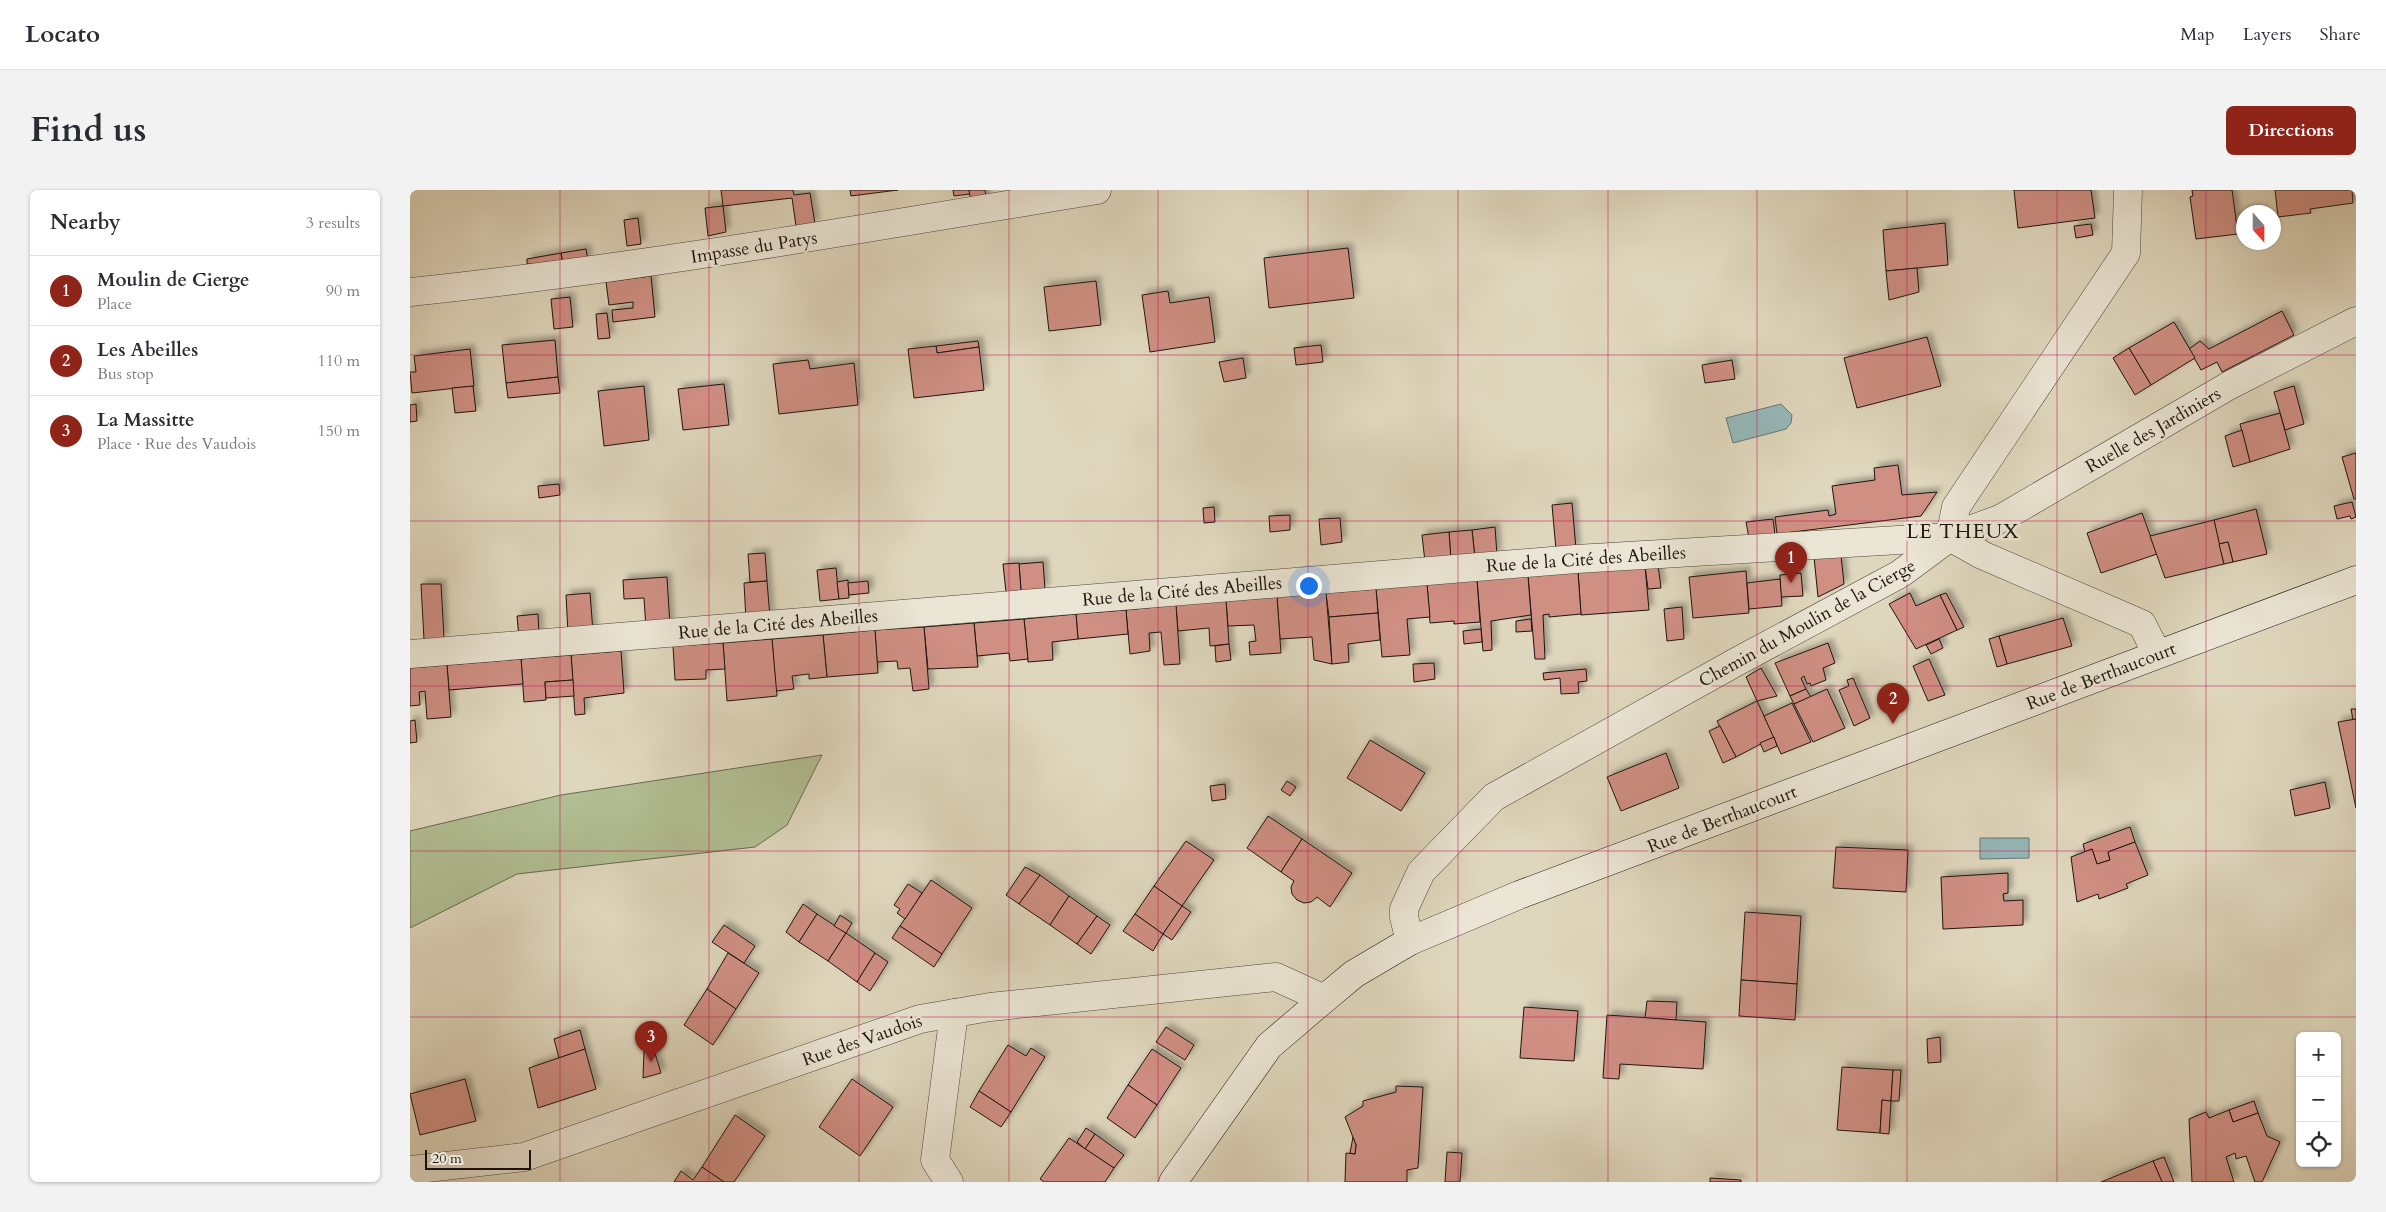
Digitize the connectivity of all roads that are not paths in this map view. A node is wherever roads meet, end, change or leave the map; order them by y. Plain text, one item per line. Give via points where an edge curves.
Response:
1 (1097, 190) edge
2 (2128, 190) edge
3 (410, 292) edge
4 (2356, 321) edge
5 (1950, 537) junction
6 (2356, 580) edge
7 (410, 654) edge
8 (2157, 654) junction
9 (1410, 941) junction
10 (1324, 999) junction
11 (954, 1013) junction
12 (410, 1170) edge
13 (949, 1182) edge
14 (1173, 1182) edge

1 - 3 street, Impasse du Patys via 729,252 542,278
2 - 5 street via 2126,253 1956,507
4 - 5 street, Ruelle des Jardiniers via 2230,385 2000,519
5 - 7 street, Rue de la Cité des Abeilles via 1576,559
5 - 8 street via 1982,555 2142,624
5 - 9 street, Chemin du Moulin de la Cierge via 1900,574 1494,797 1421,872 1404,909
6 - 8 street, Rue de Berthaucourt
8 - 9 street, Rue de Berthaucourt via 1519,896
9 - 10 street, Rue de Berthaucourt via 1354,974
10 - 11 street, Rue des Vaudois via 1276,977
10 - 14 street, Rue de Berthaucourt via 1270,1046
11 - 12 street, Rue des Vaudois via 920,1019 524,1157
11 - 13 street via 935,1160

